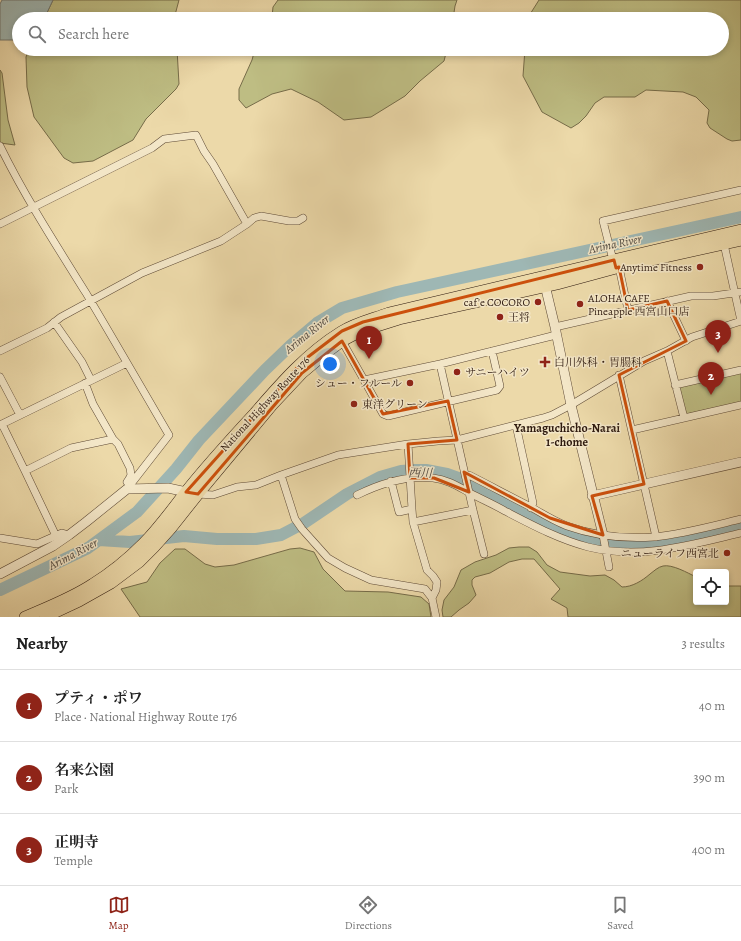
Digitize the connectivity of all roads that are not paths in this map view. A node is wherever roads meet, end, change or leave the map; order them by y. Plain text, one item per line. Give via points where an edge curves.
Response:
1 (0, 146) edge
2 (741, 190) edge
3 (33, 208) junction
4 (303, 218) dead end
5 (0, 224) edge
6 (247, 224) junction
7 (741, 230) edge
8 (741, 240) edge
9 (724, 244) junction
10 (615, 263) junction
11 (544, 281) junction
12 (738, 293) edge
13 (90, 301) junction
14 (667, 301) junction
15 (628, 310) junction
16 (741, 321) edge
17 (54, 322) junction
18 (555, 331) junction
19 (342, 341) junction
20 (686, 341) junction
21 (0, 351) edge
22 (492, 351) junction
23 (667, 351) junction
24 (127, 363) junction
25 (440, 364) junction
26 (741, 370) edge
27 (619, 375) junction
28 (0, 377) edge
29 (364, 380) junction
30 (88, 382) junction
31 (675, 385) junction
32 (448, 401) junction
33 (571, 405) junction
34 (741, 405) edge
35 (20, 415) junction
36 (684, 418) junction
37 (1, 425) edge
38 (516, 425) junction
39 (632, 430) junction
40 (113, 438) junction
41 (457, 440) junction
42 (408, 444) junction
43 (741, 462) edge
44 (25, 471) junction
45 (281, 475) junction
46 (465, 475) junction
47 (410, 478) junction
48 (391, 481) junction
49 (644, 484) junction
50 (127, 490) junction
51 (186, 492) junction
52 (469, 492) junction
53 (198, 494) junction
54 (358, 496) dead end
55 (592, 496) junction
56 (531, 508) junction
57 (412, 509) junction
58 (473, 510) junction
59 (741, 519) edge
60 (413, 522) junction
61 (741, 533) edge
62 (69, 535) junction
63 (603, 535) junction
64 (56, 536) junction
65 (656, 537) junction
66 (0, 538) edge
67 (606, 550) junction
68 (484, 554) dead end
69 (610, 566) dead end
70 (0, 574) edge
71 (432, 598) junction
72 (25, 617) edge
73 (45, 617) edge
74 (436, 617) edge

1 - 3 street
2 - 10 street via 603,221
3 - 5 street
3 - 6 street via 152,148 164,139 196,134
3 - 13 street
4 - 6 street via 289,221 261,216
6 - 13 street via 221,241 142,273
7 - 10 highway, National Highway Route 176
8 - 9 highway, National Highway Route 176
9 - 10 highway, National Highway Route 176
9 - 12 street
10 - 11 highway, National Highway Route 176
10 - 15 street
11 - 18 street
11 - 19 highway, National Highway Route 176 via 399,319 361,331
11 - 51 highway, National Highway Route 176 via 494,289 389,313 342,331 304,360 282,382
12 - 14 street via 690,296
12 - 16 street
13 - 17 street
13 - 24 street
14 - 15 street
14 - 20 street
15 - 18 street
16 - 20 street
17 - 21 street
17 - 30 street via 82,362
18 - 22 street
18 - 33 street
19 - 29 street
19 - 53 highway, National Highway Route 176 via 302,373
20 - 23 street
22 - 25 street
22 - 32 street via 500,386 497,390
23 - 27 street
23 - 31 street
24 - 30 street
24 - 50 street via 169,435
25 - 29 street
25 - 32 street
26 - 31 street
27 - 33 street
27 - 39 street
28 - 35 street
29 - 32 street via 383,414 388,416
30 - 35 street
30 - 40 street via 93,404
31 - 36 street
32 - 41 street
33 - 38 street via 547,417
33 - 55 street
34 - 36 street
35 - 37 street
36 - 39 street
37 - 44 street
38 - 41 street
38 - 56 street via 534,503
39 - 49 street
40 - 44 street via 71,448
40 - 50 street via 130,468 131,475 124,486
41 - 42 street
41 - 46 street
42 - 45 street via 338,455
42 - 47 street
43 - 49 street
44 - 64 street
45 - 53 street via 256,485 236,487 213,495
45 - 71 street via 295,519 328,558 370,580 425,589
46 - 52 street
46 - 56 street
47 - 48 street
47 - 52 street via 434,478
47 - 57 street
48 - 54 street
48 - 57 street via 399,512
49 - 55 street
49 - 65 street
50 - 51 street via 168,488
50 - 62 street
51 - 53 street
51 - 72 highway, National Highway Route 176 via 158,528 110,573 64,600
52 - 58 street
52 - 67 street via 555,536
53 - 73 highway, National Highway Route 176 via 139,562 111,583
55 - 63 street
56 - 63 street via 567,526
57 - 60 street
58 - 60 street
58 - 68 street
59 - 65 street
60 - 71 street via 427,570 436,582
61 - 67 street via 669,550
62 - 64 street via 62,533
62 - 70 street
63 - 65 street via 628,538
63 - 67 street
64 - 66 street via 37,544
67 - 69 street
71 - 74 street

